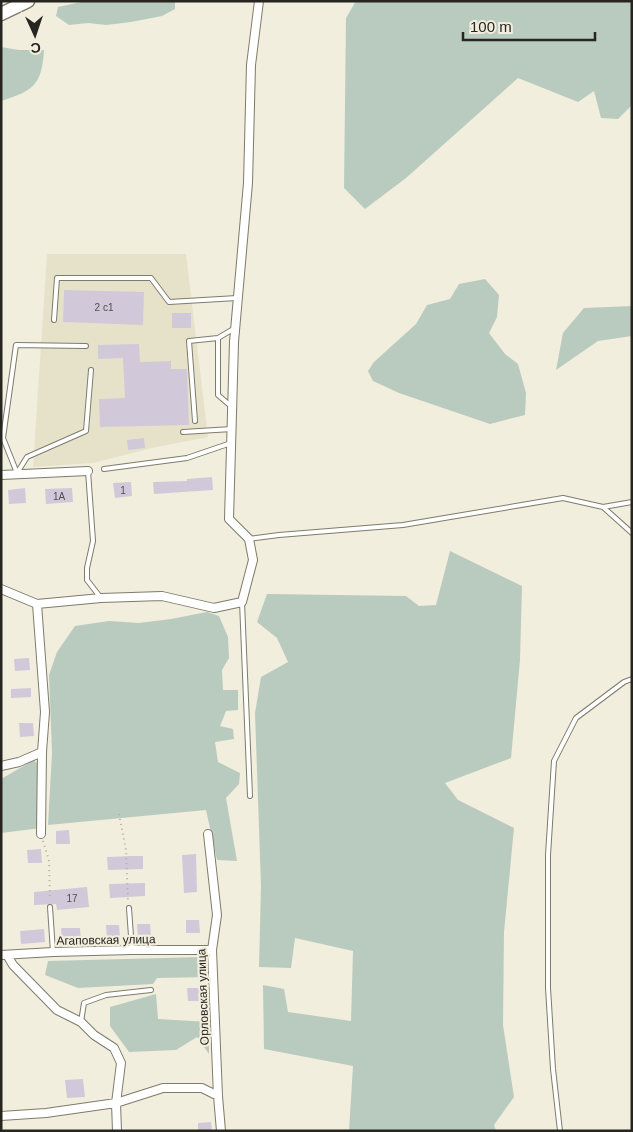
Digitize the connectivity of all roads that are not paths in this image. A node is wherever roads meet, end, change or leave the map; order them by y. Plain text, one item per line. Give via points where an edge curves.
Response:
1 (28, 1) edge
2 (260, 1) edge
3 (1, 14) edge
4 (237, 298) junction
5 (54, 320) dead end
6 (235, 328) junction
7 (218, 338) junction
8 (86, 346) dead end
9 (91, 370) dead end
10 (232, 407) junction
11 (195, 421) dead end
12 (232, 429) junction
13 (184, 432) dead end
14 (231, 443) junction
15 (104, 469) dead end
16 (88, 471) joint
17 (17, 474) junction
18 (1, 475) edge
19 (632, 502) edge
20 (603, 507) junction
21 (632, 533) edge
22 (249, 539) junction
23 (1, 589) edge
24 (101, 598) junction
25 (242, 602) junction
26 (37, 604) junction
27 (632, 679) edge
28 (42, 752) junction
29 (1, 766) edge
30 (250, 796) dead end
31 (41, 834) road end
32 (208, 834) dead end
33 (50, 907) road end
34 (129, 908) road end
35 (132, 950) junction
36 (212, 950) junction
37 (53, 952) junction
38 (4, 955) edge
39 (151, 990) dead end
40 (81, 1022) junction
41 (218, 1096) junction
42 (116, 1103) junction
43 (1, 1116) edge
44 (117, 1131) edge
45 (221, 1131) edge
46 (560, 1131) edge

1 - 3 main road
2 - 4 street via 251,65 248,182
4 - 5 lane via 169,302 151,278 57,278
4 - 6 street
6 - 7 lane
6 - 10 street
7 - 10 lane via 218,395
7 - 11 lane via 189,341
8 - 17 lane via 16,345 3,438
9 - 17 lane via 86,431 27,457
10 - 12 street
12 - 13 lane
12 - 14 street
14 - 15 lane via 187,458
14 - 22 street via 229,519
16 - 17 street
16 - 24 lane via 93,541 86,580
17 - 18 street
19 - 20 lane
20 - 21 lane
20 - 22 lane via 563,498 403,525
22 - 25 street via 253,560
23 - 26 street
24 - 25 street via 162,596 214,608
24 - 26 street
25 - 30 lane
26 - 28 street via 45,712
27 - 46 lane via 576,718 554,761 548,855 548,988
28 - 29 street
28 - 31 street
32 - 36 street, Орловская улица via 217,915
33 - 37 lane
34 - 35 lane
35 - 36 street, Агаповская улица
35 - 37 street, Агаповская улица
36 - 41 street, Орловская улица
37 - 38 street, Агаповская улица
38 - 40 street via 58,1010
39 - 40 lane via 106,995 84,1003
40 - 42 street via 114,1048 122,1064
41 - 42 street via 202,1088 163,1088
41 - 45 street, Орловская улица
42 - 43 street
42 - 44 street

